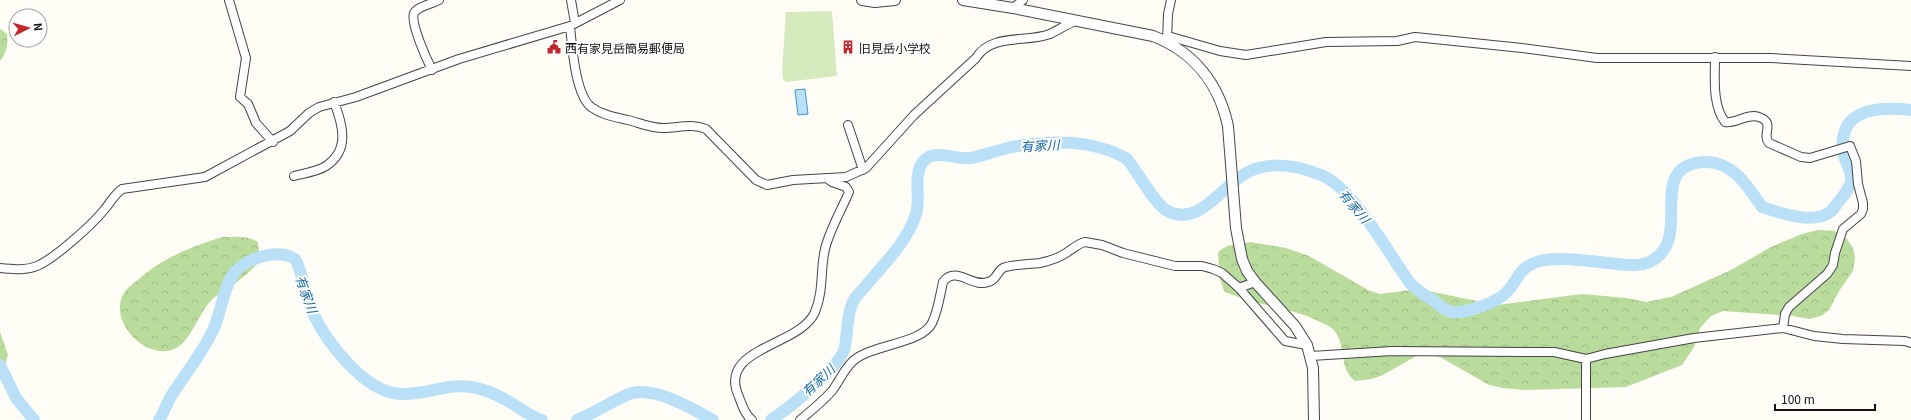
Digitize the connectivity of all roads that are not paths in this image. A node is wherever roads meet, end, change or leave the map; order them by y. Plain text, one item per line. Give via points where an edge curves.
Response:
1 (229, 0) edge
2 (439, 0) edge
3 (571, 0) edge
4 (620, 0) edge
5 (862, 0) edge
6 (895, 0) edge
7 (963, 0) edge
8 (1024, 0) edge
9 (1171, 0) edge
10 (1013, 8) junction
11 (1075, 21) junction
12 (572, 24) junction
13 (1167, 39) junction
14 (1715, 57) junction
15 (1911, 66) edge
16 (432, 70) junction
17 (334, 102) junction
18 (848, 125) dead end
19 (273, 142) junction
20 (863, 170) junction
21 (294, 176) dead end
22 (828, 179) junction
23 (0, 268) edge
24 (1255, 282) junction
25 (1239, 288) junction
26 (1783, 328) junction
27 (1911, 343) edge
28 (1307, 345) junction
29 (1311, 356) junction
30 (1586, 359) junction
31 (752, 420) edge
32 (800, 420) edge
33 (1314, 420) edge
34 (1586, 420) edge

1 - 19 street via 246,58 240,97 248,104 256,123
2 - 16 street via 414,14 420,42
3 - 12 street
4 - 12 street
5 - 6 street
7 - 10 street
8 - 10 street
9 - 13 street
10 - 11 street
11 - 13 street
11 - 20 street via 1050,34 999,42 983,48 976,58 914,115
12 - 16 street via 459,59
12 - 22 street via 574,57 581,90 585,102 595,110 649,127 695,126 706,129 761,183 767,185 793,180
13 - 14 street via 1246,55 1326,42 1396,41 1416,37 1597,58
13 - 24 street via 1193,60 1211,81 1225,111 1236,228 1242,259
14 - 15 street
14 - 26 street via 1715,95 1725,122 1755,116 1764,119 1768,127 1768,142 1801,157 1810,158 1850,146 1856,161 1863,203 1861,214 1843,229 1833,265 1827,274 1789,307
16 - 17 street via 356,97
17 - 19 street via 319,106 290,132
17 - 21 street via 340,120 342,143 339,153 326,166
18 - 20 street
19 - 23 street via 205,177 122,190 115,194 91,223 44,262 20,270
20 - 22 street via 846,177
22 - 31 street via 846,187 849,192 825,250 823,286 816,311 801,328 786,338 769,344 740,365 736,371 734,386 747,415
24 - 25 street
24 - 28 street via 1296,326
25 - 28 street via 1285,341
25 - 32 street via 1222,273 1213,269 1202,266 1175,266 1085,242 1058,258 1005,267 996,279 988,282 975,283 960,275 950,276 943,282 932,323 927,331 914,338 873,350 853,361 820,404
26 - 27 street via 1814,336
26 - 30 street via 1694,338
28 - 29 street
29 - 30 street via 1392,351 1554,352
29 - 33 street
30 - 34 street

